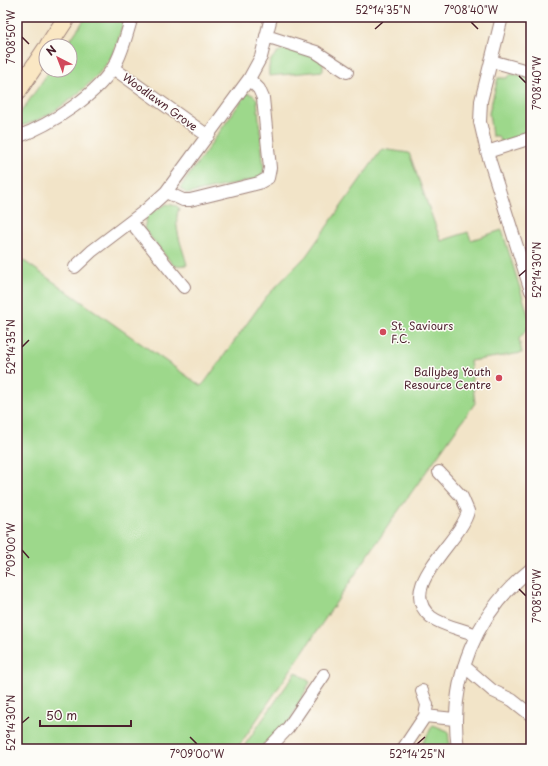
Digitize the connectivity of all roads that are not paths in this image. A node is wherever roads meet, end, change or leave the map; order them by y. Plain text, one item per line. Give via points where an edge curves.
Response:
1 (68, 17) edge
2 (132, 17) edge
3 (272, 17) edge
4 (502, 17) edge
5 (266, 36) junction
6 (54, 38) edge
7 (38, 61) edge
8 (491, 62) junction
9 (113, 68) junction
10 (347, 72) dead end
11 (531, 72) edge
12 (249, 79) junction
13 (17, 92) edge
14 (208, 136) junction
15 (17, 137) edge
16 (531, 138) edge
17 (486, 152) junction
18 (166, 192) junction
19 (131, 222) junction
20 (75, 267) dead end
21 (184, 287) dead end
22 (531, 291) edge
23 (439, 472) dead end
24 (531, 569) edge
25 (476, 635) junction
26 (464, 666) junction
27 (324, 675) dead end
28 (422, 691) dead end
29 (531, 715) edge
30 (425, 716) junction
31 (454, 719) junction
32 (268, 749) edge
33 (402, 749) edge
34 (458, 749) edge

1 - 6 main road
2 - 9 street, Woodlawn Grove
3 - 5 street, Woodlawn Grove
4 - 8 street
5 - 10 street via 316,52
5 - 12 street, Woodlawn Grove via 261,57
7 - 13 main road
8 - 11 street
8 - 17 street via 480,116
9 - 14 street, Woodlawn Grove
9 - 15 street, Woodlawn Grove via 99,84 67,110
12 - 14 street, Woodlawn Grove
12 - 18 street via 259,89 264,104 270,168 268,178 259,183 190,200 182,200
14 - 18 street, Woodlawn Grove
16 - 17 street
17 - 22 street
18 - 19 street, Woodlawn Grove
19 - 20 street, Woodlawn Grove via 95,248
19 - 21 street
23 - 25 street via 462,497 468,511 463,524 422,582 421,603 435,620
24 - 25 street via 500,598
25 - 26 street
26 - 29 street via 493,691 512,700
26 - 31 street
27 - 32 street via 288,728
28 - 30 street via 427,704
30 - 31 street
30 - 33 street
31 - 34 street

